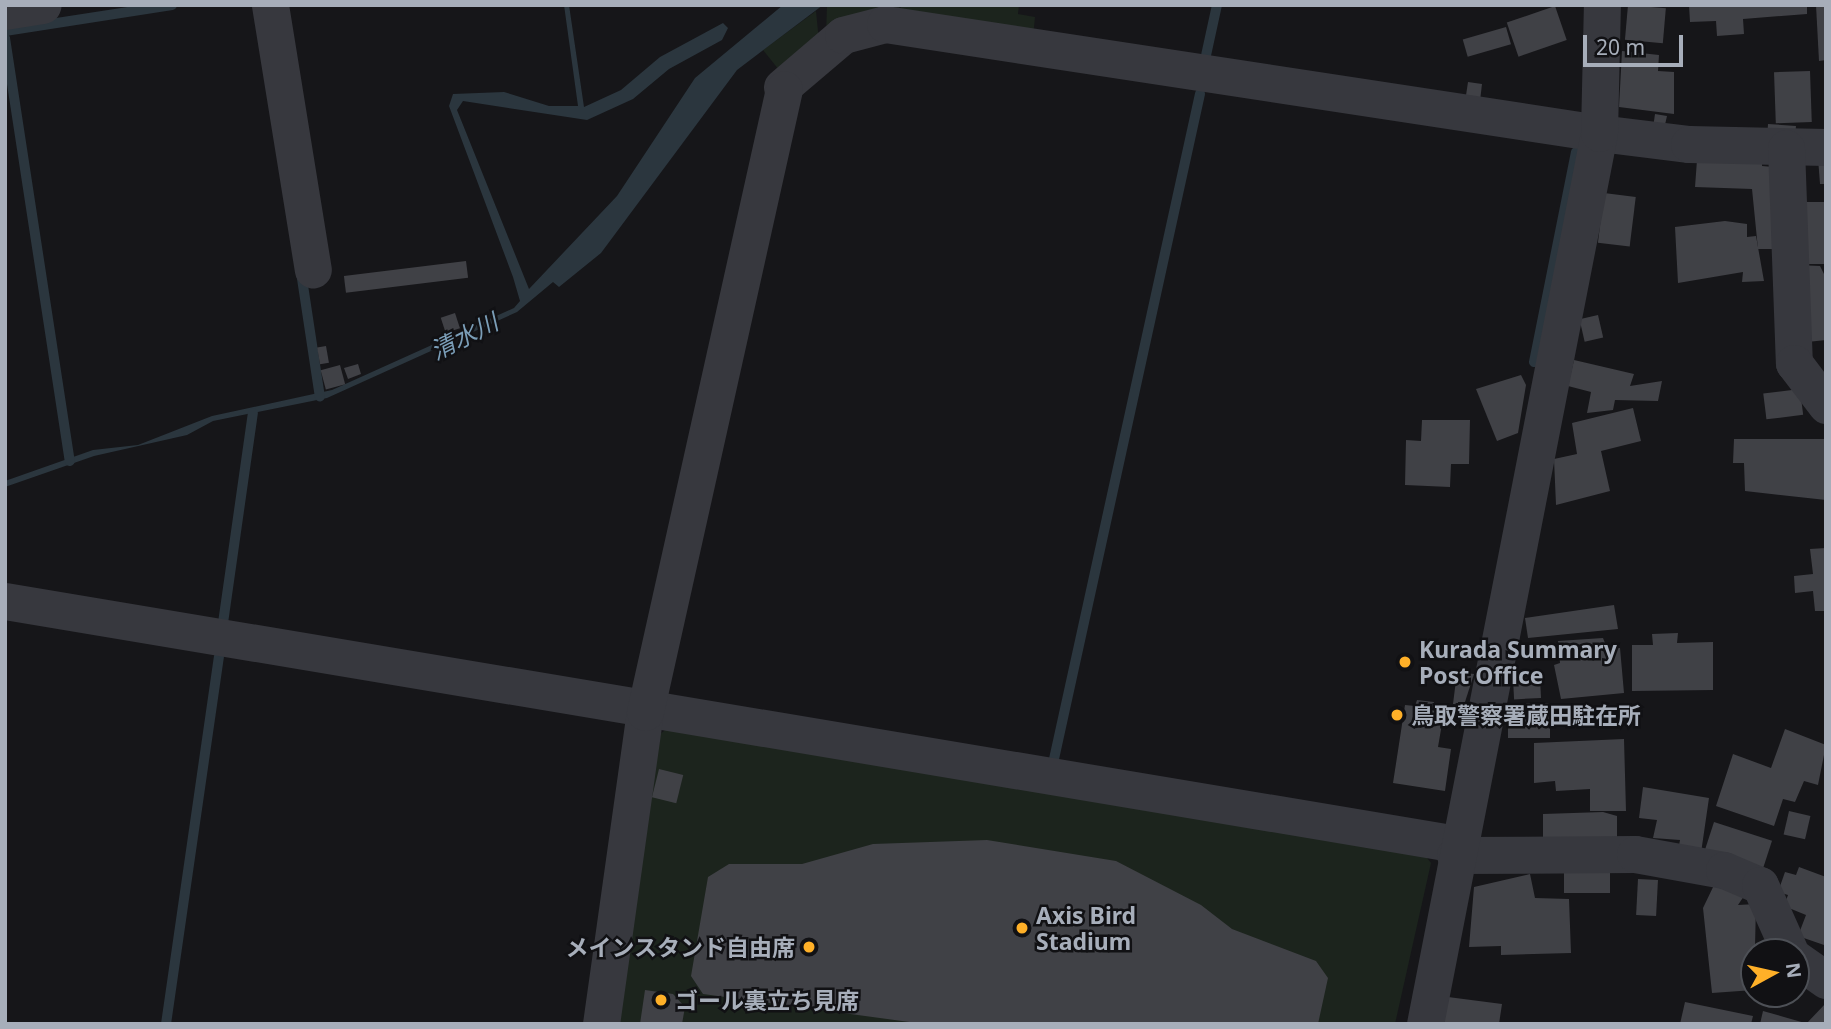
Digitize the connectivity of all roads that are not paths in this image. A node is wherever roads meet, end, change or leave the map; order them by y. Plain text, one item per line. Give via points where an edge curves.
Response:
1 (43, 5) edge
2 (270, 5) edge
3 (1602, 5) edge
4 (5, 11) edge
5 (1599, 132) junction
6 (1826, 147) edge
7 (1786, 148) junction
8 (313, 271) dead end
9 (1826, 405) edge
10 (5, 601) edge
11 (645, 712) junction
12 (1456, 850) junction
13 (1784, 938) edge
14 (1810, 968) edge
15 (1826, 980) edge
16 (601, 1024) edge
17 (1425, 1024) edge

1 - 4 street
2 - 8 street
3 - 5 street
5 - 7 street
5 - 11 street via 885,24 843,35 783,88
5 - 12 street
6 - 7 street
7 - 9 street via 1794,363
10 - 11 street via 610,701
11 - 12 street
11 - 16 street
12 - 13 street via 1635,854 1724,870 1760,885
12 - 17 street
14 - 15 street

